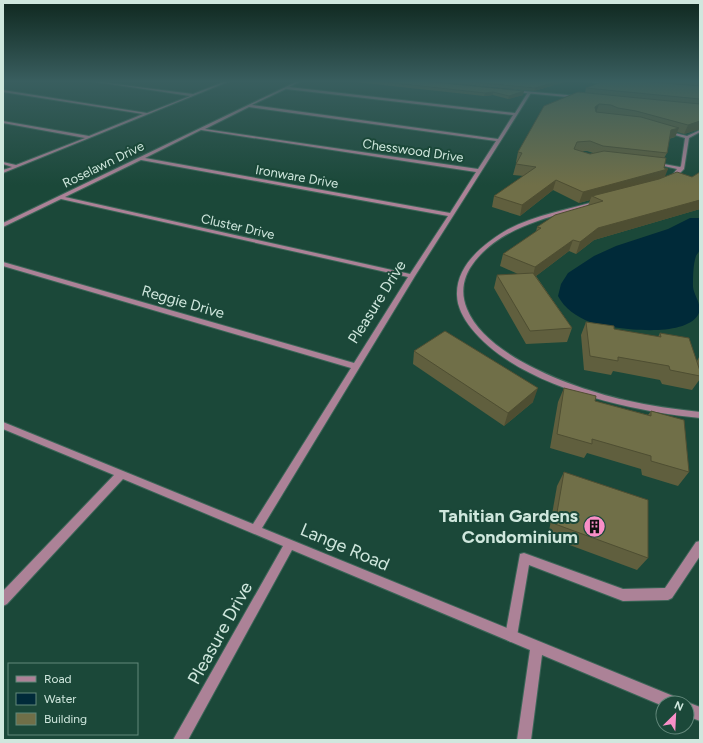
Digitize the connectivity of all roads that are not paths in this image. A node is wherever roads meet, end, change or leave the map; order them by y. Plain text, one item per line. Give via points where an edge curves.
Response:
1 (144, 116) edge
2 (228, 116) edge
3 (319, 116) edge
4 (514, 116) edge
5 (3, 122) edge
6 (200, 129) junction
7 (665, 131) edge
8 (700, 131) edge
9 (88, 137) junction
10 (688, 137) junction
11 (499, 140) junction
12 (140, 158) junction
13 (650, 163) edge
14 (3, 164) edge
15 (17, 167) junction
16 (682, 169) junction
17 (480, 171) junction
18 (3, 172) edge
19 (664, 182) edge
20 (59, 197) junction
21 (608, 199) edge
22 (451, 215) junction
23 (3, 225) edge
24 (3, 264) edge
25 (412, 276) junction
26 (356, 366) junction
27 (700, 415) edge
28 (3, 425) edge
29 (121, 474) junction
30 (255, 530) junction
31 (290, 544) junction
32 (700, 546) edge
33 (3, 600) edge
34 (511, 636) junction
35 (537, 647) junction
36 (655, 696) edge
37 (180, 740) edge
38 (524, 740) edge

1 - 9 street
2 - 6 street, Roselawn Drive
3 - 11 street
4 - 11 street, Pleasure Drive
5 - 9 street
6 - 12 street, Roselawn Drive
6 - 17 street, Chesswood Drive
7 - 10 street
8 - 10 street
9 - 15 street
10 - 16 street
11 - 17 street, Pleasure Drive
12 - 20 street, Roselawn Drive
12 - 22 street, Ironware Drive
13 - 16 street
14 - 15 street
15 - 18 street
16 - 19 street via 673,178
17 - 22 street, Pleasure Drive
20 - 23 street, Roselawn Drive
20 - 25 street, Cluster Drive
21 - 27 street via 532,222 509,232 478,253 465,272 460,285 459,294 468,321 482,337 510,359 540,374 613,400
22 - 25 street, Pleasure Drive
24 - 26 street, Reggie Drive
25 - 26 street, Pleasure Drive
26 - 30 street, Pleasure Drive
28 - 29 street, Lange Road
29 - 30 street, Lange Road
29 - 33 street
30 - 31 street, Lange Road
31 - 34 street, Lange Road
31 - 37 street, Pleasure Drive
32 - 34 street via 668,594 623,595 524,558
34 - 35 street, Lange Road
35 - 36 street, Lange Road
35 - 38 street

